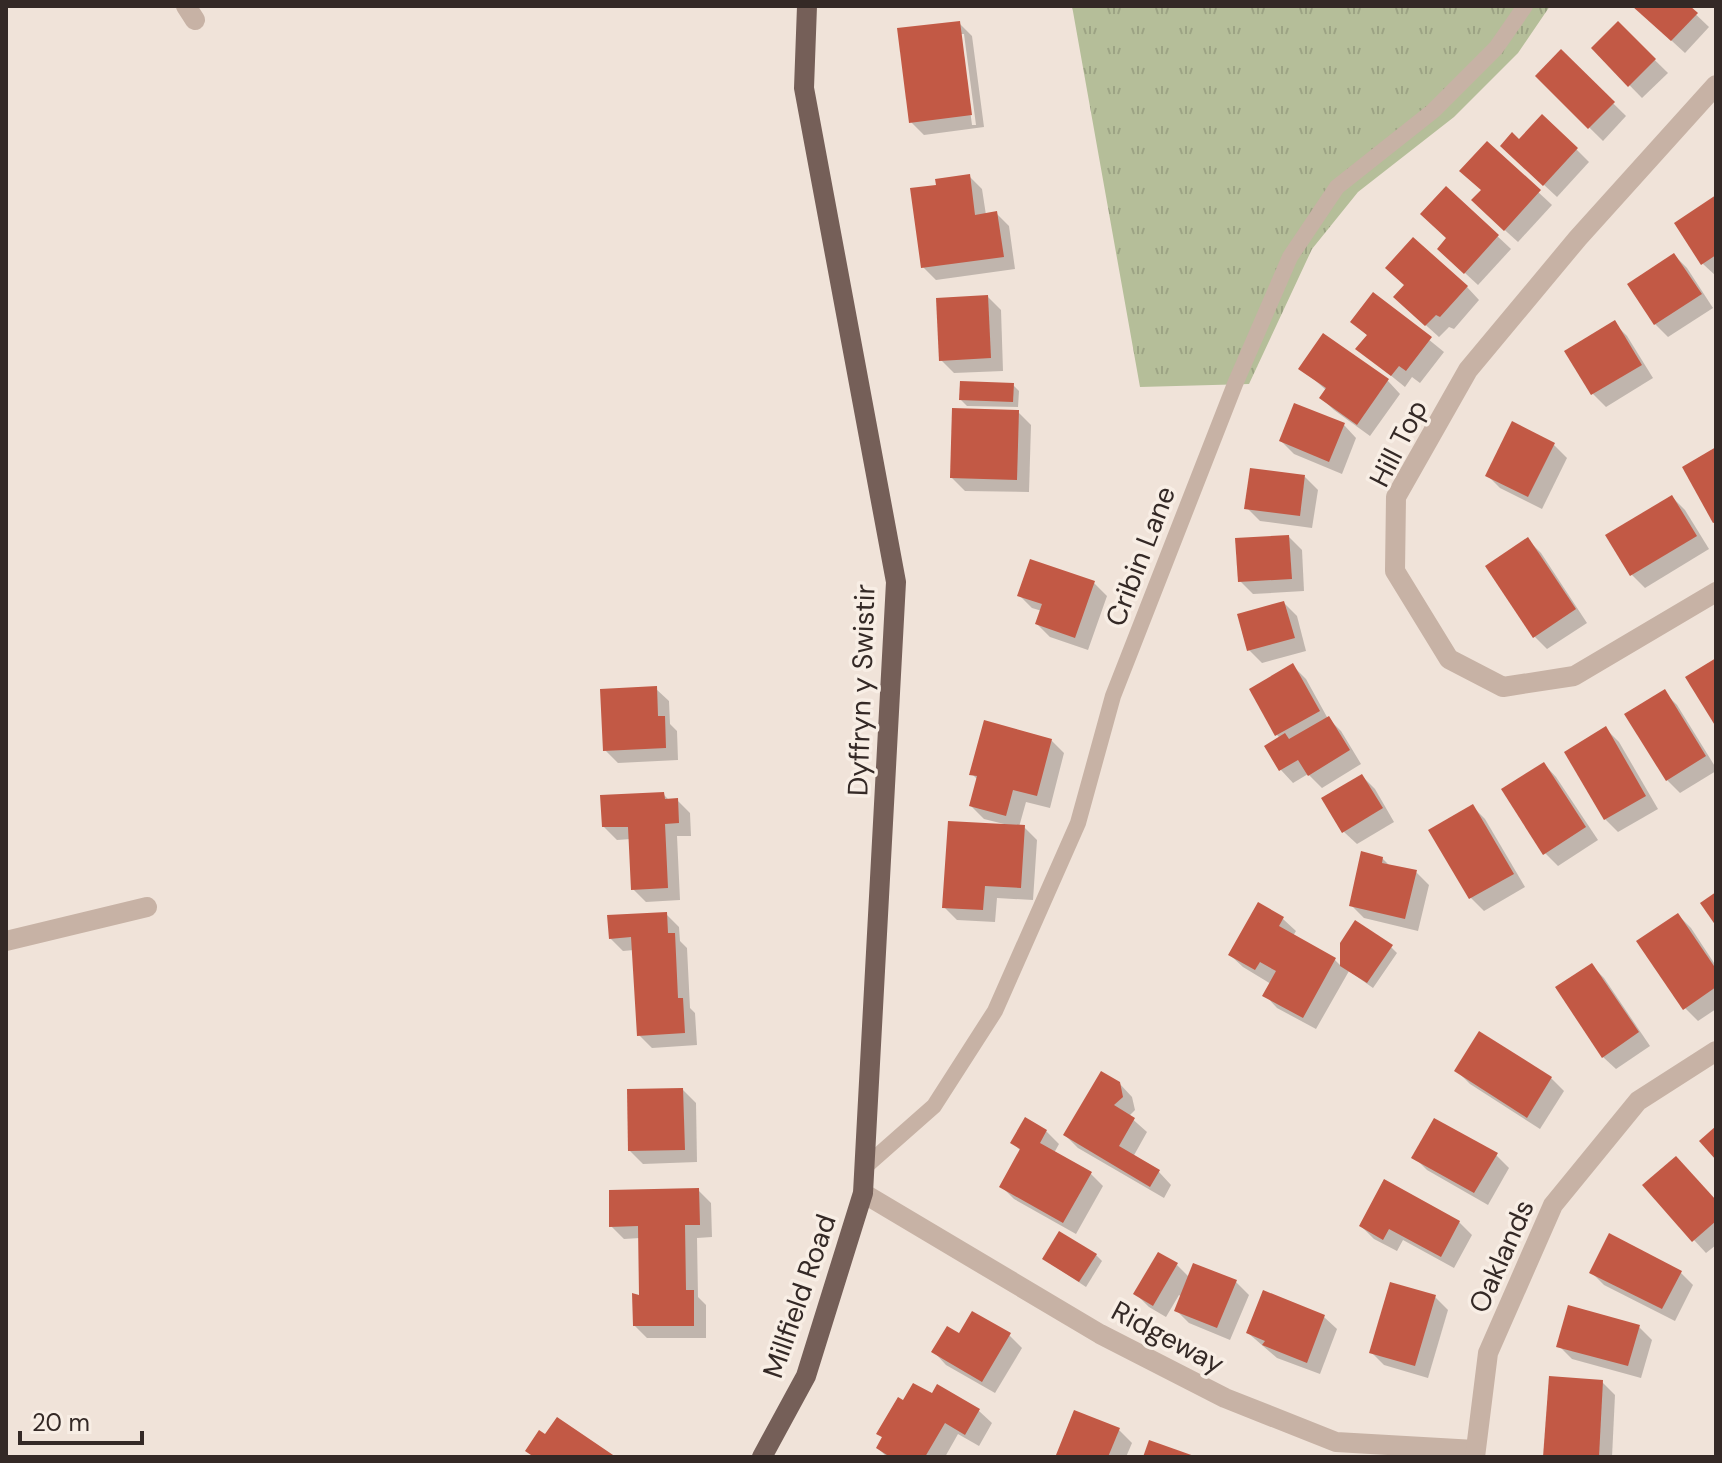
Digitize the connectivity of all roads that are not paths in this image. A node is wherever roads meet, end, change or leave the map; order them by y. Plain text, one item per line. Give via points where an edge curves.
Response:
1 (807, 6) edge
2 (1525, 6) edge
3 (1716, 85) edge
4 (1716, 592) edge
5 (147, 907) dead end
6 (6, 941) edge
7 (1716, 1051) edge
8 (866, 1166) junction
9 (863, 1193) junction
10 (1475, 1454) edge
11 (762, 1457) edge

1 - 8 main road, Dyffryn y Swistir via 804,88 896,582
2 - 8 lane, Cribin Lane via 1496,48 1433,111 1337,187 1290,257 1113,696 1078,823 995,1011 934,1106
3 - 4 street, Hill Top via 1468,370 1396,497 1395,556 1395,571 1449,659 1503,687 1574,676
5 - 6 street
7 - 10 street, Oaklands via 1638,1101 1553,1205 1488,1353
8 - 9 main road, Dyffryn y Swistir
9 - 10 street, Ridgeway via 1100,1334 1225,1398 1336,1442
9 - 11 main road, Millfield Road via 806,1376

